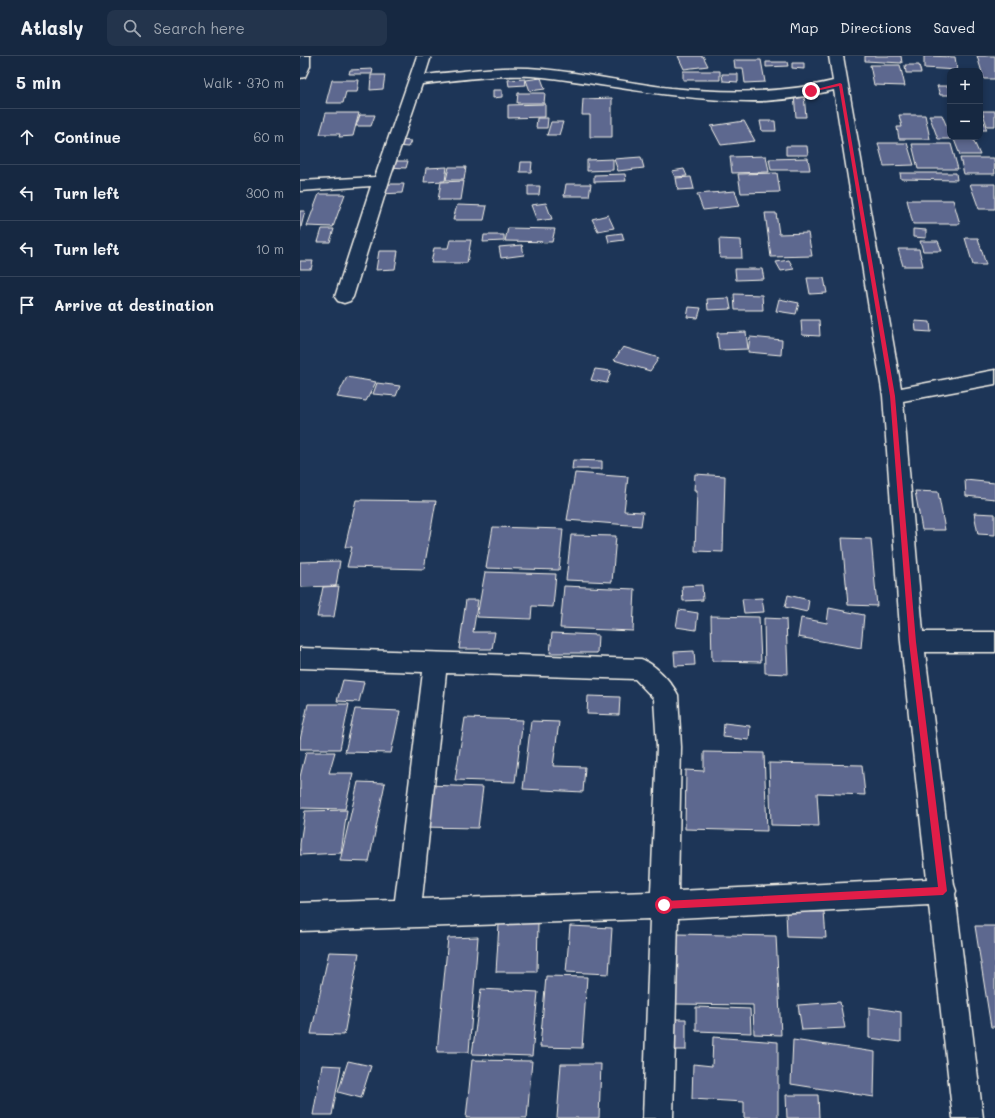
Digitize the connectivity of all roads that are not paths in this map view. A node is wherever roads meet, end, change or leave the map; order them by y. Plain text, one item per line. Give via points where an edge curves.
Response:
1 (303, 56) edge
2 (424, 56) edge
3 (836, 56) edge
4 (300, 74) edge
5 (416, 80) junction
6 (840, 84) junction
7 (381, 181) junction
8 (300, 186) edge
9 (344, 297) dead end
10 (995, 377) edge
11 (893, 396) junction
12 (912, 642) junction
13 (995, 642) edge
14 (300, 658) edge
15 (436, 662) junction
16 (943, 891) junction
17 (664, 905) junction
18 (407, 914) junction
19 (300, 917) edge
20 (658, 1118) edge
21 (968, 1118) edge

1 - 4 street
2 - 5 street
3 - 6 street
5 - 6 street via 482,74 541,73 671,92 749,97 811,91
5 - 7 street
6 - 11 street
7 - 8 street
7 - 9 street
10 - 11 street
11 - 12 street
12 - 13 street
12 - 16 street
14 - 15 street
15 - 17 street via 641,669 666,695 669,747
15 - 18 street
16 - 17 street
16 - 21 street
17 - 18 street
17 - 20 street
18 - 19 street

